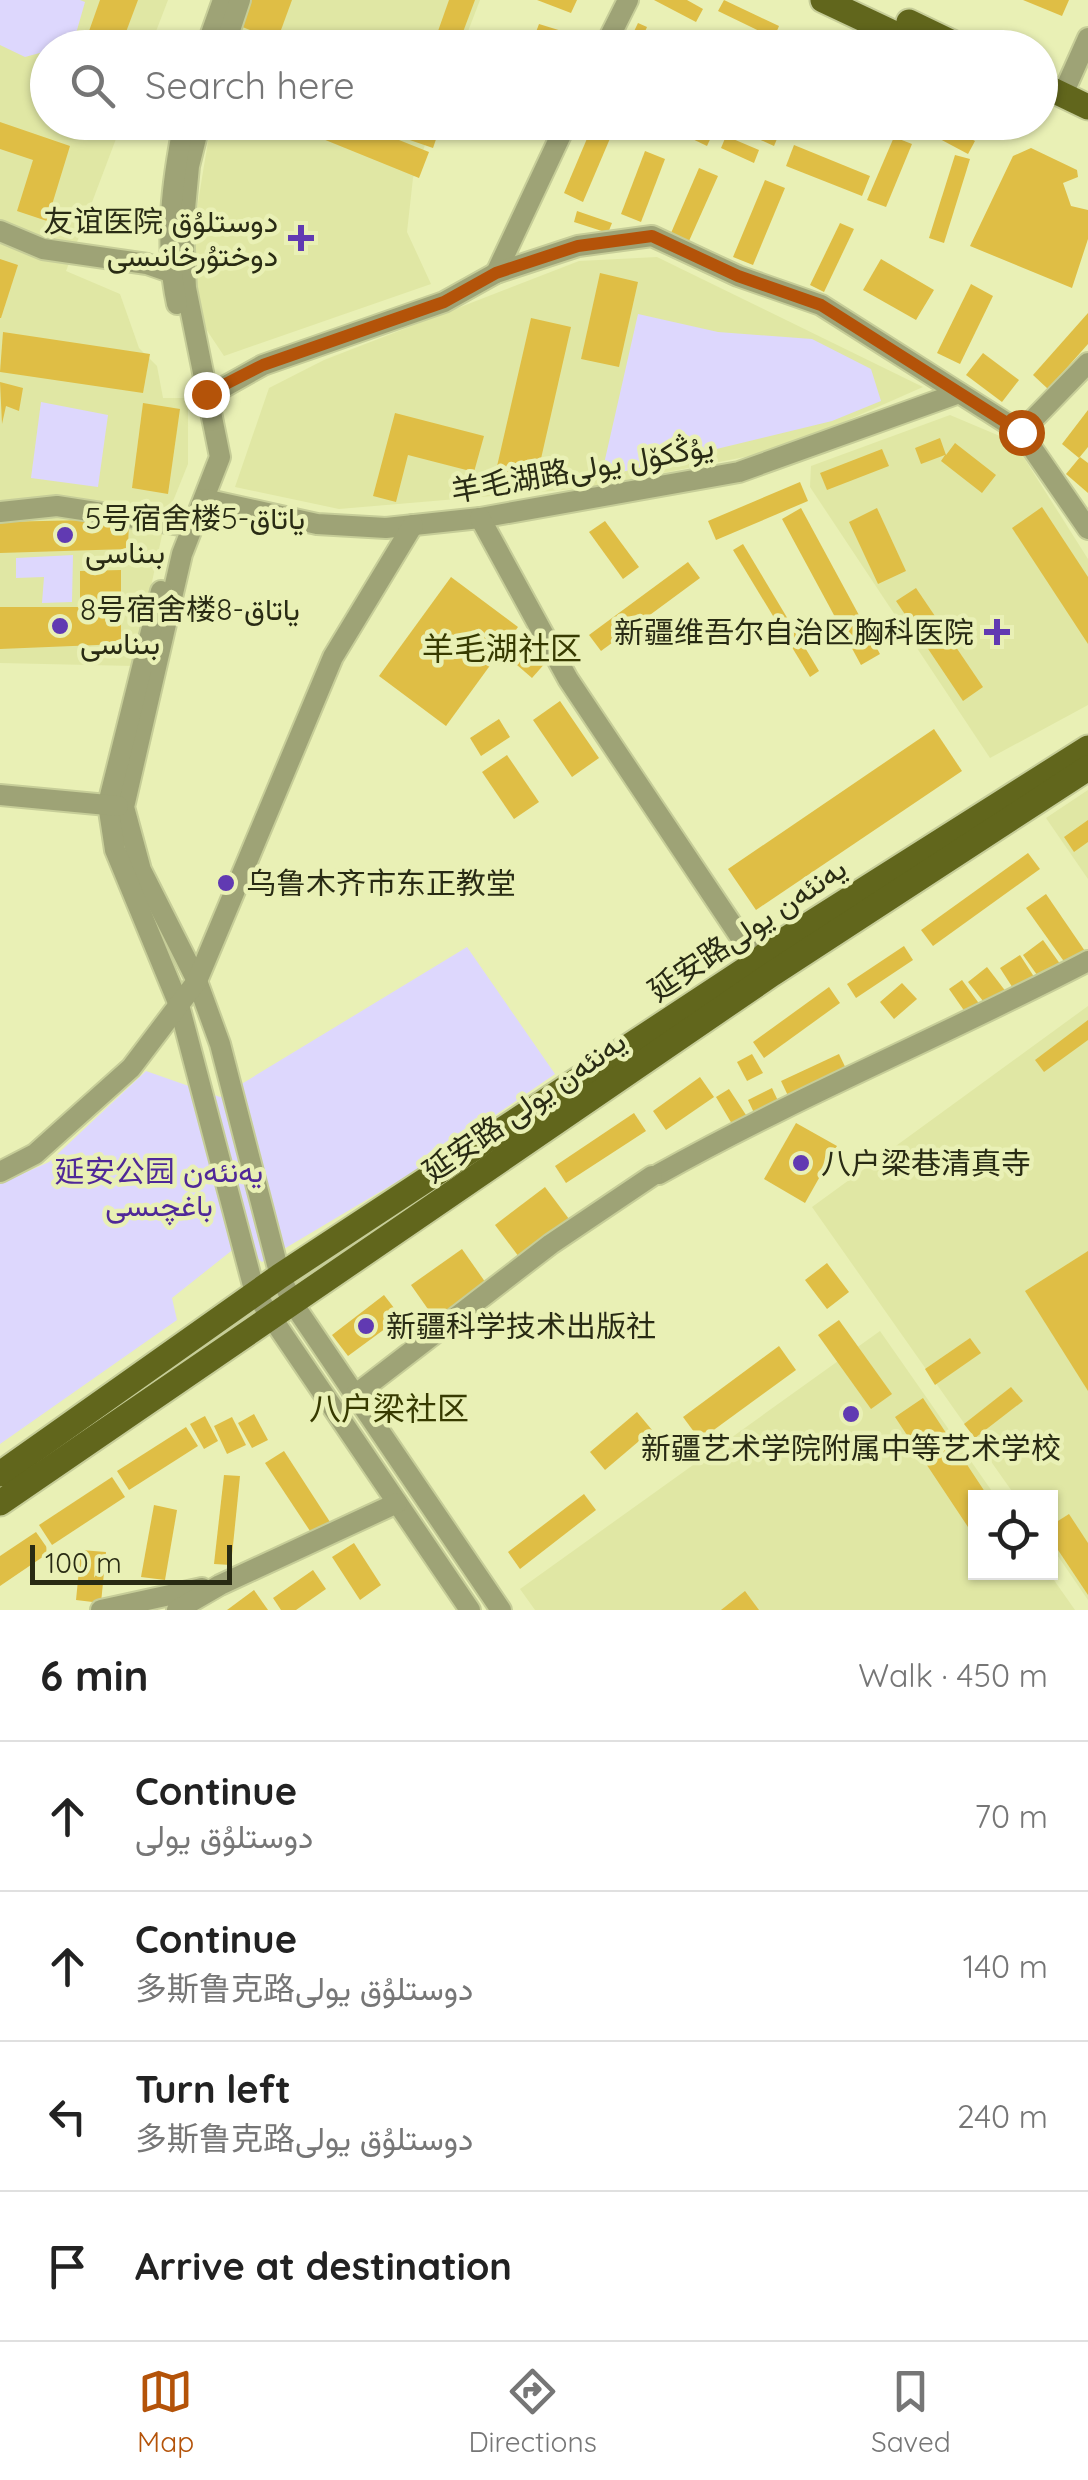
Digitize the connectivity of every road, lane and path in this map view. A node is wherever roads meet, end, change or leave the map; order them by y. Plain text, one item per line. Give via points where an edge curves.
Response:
1 (223, 0) edge
2 (240, 0) edge
3 (628, 0) edge
4 (822, 0) edge
5 (862, 0) edge
6 (212, 30) edge
7 (230, 30) edge
8 (613, 30) edge
9 (886, 30) edge
10 (925, 30) edge
11 (1088, 38) edge
12 (1058, 80) edge
13 (1058, 97) edge
14 (1058, 102) edge
15 (1088, 107) edge
16 (1088, 126) edge
17 (181, 140) edge
18 (196, 140) edge
19 (558, 140) edge
20 (0, 231) edge
21 (172, 273) junction
22 (496, 273) junction
23 (1088, 363) edge
24 (959, 393) junction
25 (202, 398) junction
26 (1021, 432) junction
27 (204, 500) junction
28 (0, 512) edge
29 (480, 518) junction
30 (180, 525) junction
31 (413, 525) junction
32 (1088, 529) edge
33 (1088, 748) edge
34 (1088, 768) edge
35 (0, 796) edge
36 (116, 806) junction
37 (1088, 961) edge
38 (758, 962) junction
39 (197, 981) junction
40 (179, 1004) junction
41 (0, 1172) edge
42 (280, 1276) junction
43 (255, 1293) junction
44 (294, 1305) junction
45 (272, 1320) junction
46 (355, 1395) junction
47 (0, 1474) edge
48 (0, 1503) edge
49 (397, 1503) junction
50 (220, 1584) junction
51 (102, 1610) edge
52 (177, 1610) edge
53 (470, 1610) edge
54 (501, 1610) edge

1 - 6 street
2 - 7 street
3 - 8 street
4 - 9 main road
5 - 10 main road
11 - 12 street
13 - 15 main road
14 - 16 main road
17 - 21 street
18 - 25 street via 183,230
19 - 22 street
20 - 21 street via 43,249
21 - 25 street
22 - 24 street via 578,246 652,236 821,305
22 - 25 street via 444,302 263,365
23 - 26 street
24 - 26 street
24 - 29 street, 羊毛湖路يۇڭكۆل يولى via 740,472
25 - 27 street via 220,456
25 - 30 street via 205,467
26 - 32 street
27 - 31 street, 羊毛湖路يۇڭكۆل يولى via 316,524
27 - 36 street via 182,554
28 - 30 street via 57,506
29 - 31 street, 羊毛湖路يۇڭكۆل يولى
29 - 38 street via 568,679
30 - 36 street
31 - 39 street via 333,657
33 - 38 main road, 延安路يەنئەن يولى
34 - 44 main road, 延安路 يەنئەن يولى via 772,974
35 - 36 street
36 - 39 street
36 - 40 street via 115,850
37 - 46 street via 655,1175 551,1244
38 - 42 main road, 延安路يەنئەن يولى
39 - 40 street
39 - 42 street via 220,1044
40 - 41 street via 131,1068 36,1154
40 - 43 street
42 - 43 main road, 延安路يەنئەن يولى
42 - 44 street
43 - 45 street
43 - 47 main road, 延安路يەنئەن يولى
44 - 45 main road, 延安路 يەنئەن يولى
44 - 46 street
45 - 48 main road, 延安路 يەنئەن يولى
45 - 49 street
46 - 54 street
49 - 50 street
49 - 53 street
50 - 51 street
50 - 52 street

